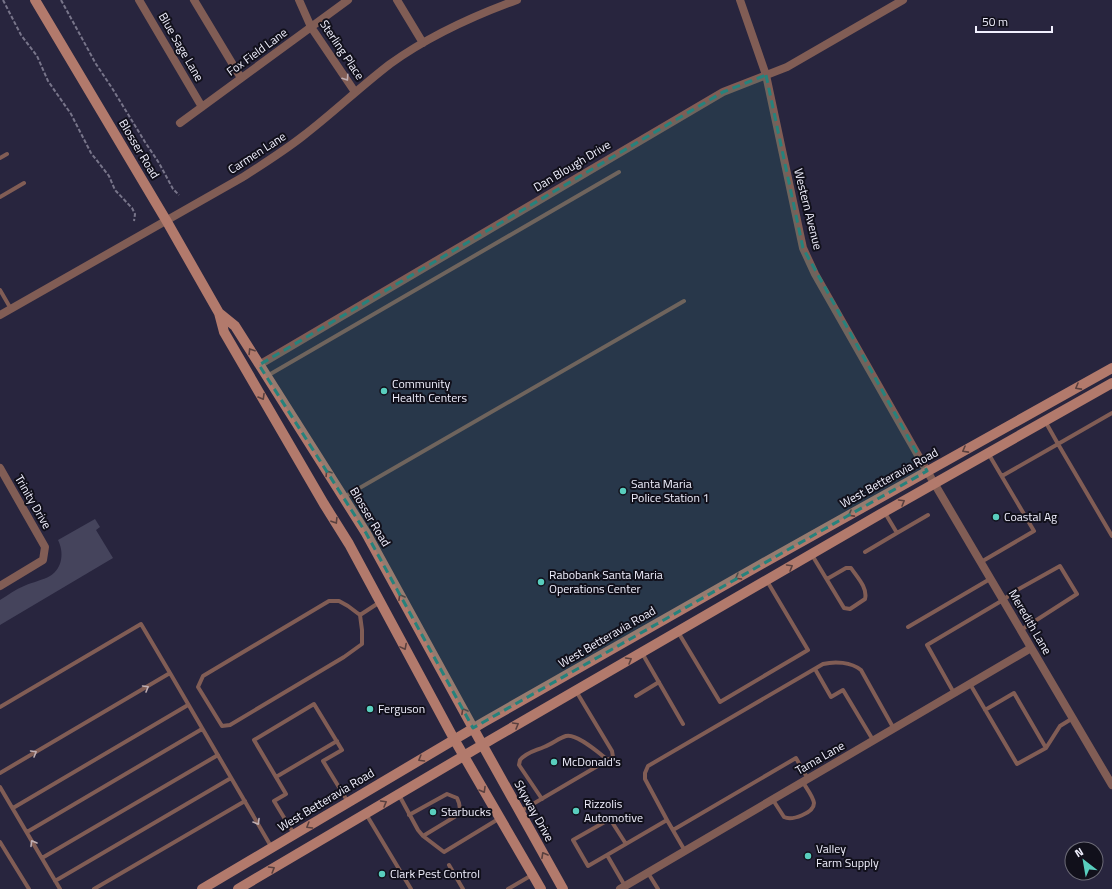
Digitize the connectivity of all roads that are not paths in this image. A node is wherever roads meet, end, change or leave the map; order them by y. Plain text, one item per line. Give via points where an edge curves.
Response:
1 (35, 0) edge
2 (139, 0) edge
3 (194, 0) edge
4 (299, 0) edge
5 (348, 0) edge
6 (397, 0) edge
7 (517, 0) edge
8 (740, 0) edge
9 (903, 0) edge
10 (311, 27) junction
11 (422, 43) junction
12 (766, 75) junction
13 (241, 78) junction
14 (355, 92) junction
15 (202, 107) junction
16 (180, 122) dead end
17 (7, 154) dead end
18 (0, 158) edge
19 (620, 172) dead end
20 (24, 183) dead end
21 (0, 197) edge
22 (166, 220) junction
23 (0, 290) edge
24 (684, 301) dead end
25 (11, 309) junction
26 (219, 313) junction
27 (0, 315) edge
28 (259, 365) junction
29 (1112, 368) edge
30 (266, 376) junction
31 (1111, 386) edge
32 (1112, 413) edge
33 (1045, 421) junction
34 (1058, 444) junction
35 (988, 453) junction
36 (0, 468) edge
37 (928, 471) junction
38 (1002, 476) junction
39 (935, 483) junction
40 (344, 497) junction
41 (884, 512) junction
42 (928, 515) dead end
43 (897, 533) junction
44 (1112, 536) edge
45 (865, 552) dead end
46 (812, 554) junction
47 (981, 562) junction
48 (991, 578) junction
49 (827, 579) junction
50 (767, 580) junction
51 (0, 586) edge
52 (1004, 600) junction
53 (380, 602) junction
54 (360, 615) junction
55 (908, 627) dead end
56 (1021, 630) junction
57 (678, 632) junction
58 (1031, 648) junction
59 (642, 653) junction
60 (815, 669) junction
61 (170, 673) junction
62 (659, 682) junction
63 (970, 684) junction
64 (576, 691) junction
65 (954, 693) junction
66 (636, 696) dead end
67 (188, 705) junction
68 (0, 707) edge
69 (985, 710) junction
70 (1073, 718) junction
71 (683, 724) dead end
72 (473, 728) junction
73 (202, 729) junction
74 (894, 729) junction
75 (454, 739) junction
76 (337, 741) junction
77 (873, 741) junction
78 (483, 745) junction
79 (1046, 748) junction
80 (218, 755) junction
81 (464, 756) junction
82 (608, 760) junction
83 (0, 773) edge
84 (276, 777) junction
85 (231, 778) junction
86 (806, 781) junction
87 (1112, 785) edge
88 (0, 786) edge
89 (398, 795) junction
90 (542, 799) junction
91 (773, 800) junction
92 (245, 801) junction
93 (348, 802) junction
94 (13, 808) junction
95 (520, 812) junction
96 (365, 814) junction
97 (409, 815) junction
98 (500, 818) junction
99 (667, 820) junction
100 (673, 830) junction
101 (26, 832) junction
102 (294, 834) junction
103 (423, 836) junction
104 (0, 842) edge
105 (626, 844) junction
106 (272, 848) junction
107 (685, 851) junction
108 (607, 855) junction
109 (42, 858) junction
110 (449, 865) dead end
111 (648, 873) junction
112 (533, 875) junction
113 (55, 881) junction
114 (623, 888) edge
115 (29, 889) edge
116 (60, 889) edge
117 (94, 889) edge
118 (202, 889) edge
119 (238, 889) edge
120 (411, 889) edge
121 (463, 889) edge
122 (508, 889) edge
123 (541, 889) edge
124 (563, 889) edge
125 (658, 889) edge

1 - 22 main road, Blosser Road
2 - 15 street, Blue Sage Lane
3 - 13 street
4 - 10 street, Sterling Place
5 - 10 street, Fox Field Lane
6 - 11 street
7 - 11 street, Carmen Lane via 489,10
8 - 12 street, Western Avenue
9 - 12 street, Dan Blough Drive via 787,67
10 - 13 street, Fox Field Lane
10 -> 14 street, Sterling Place
11 - 14 street, Carmen Lane
12 - 28 street, Dan Blough Drive via 723,92
12 - 37 street, Western Avenue via 803,248 815,274
13 - 15 street, Fox Field Lane
14 - 22 street, Carmen Lane via 277,156
15 - 16 street, Fox Field Lane
17 - 18 lane
19 - 30 lane
20 - 21 lane
22 - 25 street, Carmen Lane
22 - 26 main road, Blosser Road
23 - 25 lane
24 - 40 lane
25 - 27 street, Carmen Lane
28 -> 26 main road, Blosser Road via 235,326
26 -> 53 main road, Blosser Road via 224,332 349,544
28 - 30 main road, Blosser Road
29 -> 37 main road, West Betteravia Road
40 -> 30 main road, Blosser Road
31 - 33 main road
32 - 34 lane
33 - 34 lane
33 - 35 main road
34 - 38 lane
34 - 44 lane
35 - 38 lane
35 - 39 main road
36 - 51 street, Trinity Drive via 45,547 43,560
37 - 39 street, Meredith Lane
37 -> 72 main road, West Betteravia Road
38 - 47 lane via 1034,531
41 -> 39 main road
39 - 47 street, Meredith Lane
72 -> 40 main road, Blosser Road
41 - 43 lane
41 - 46 main road
42 - 43 lane
43 - 45 lane
46 - 49 lane
50 -> 46 main road
47 - 48 street, Meredith Lane
48 - 52 street, Meredith Lane
48 - 55 lane
49 - 49 lane via 844,608 850,609 865,599 862,584 851,568 846,568
50 - 57 main road
50 - 57 lane via 808,650 720,702
52 - 56 street, Meredith Lane
52 - 56 lane via 1060,566 1077,594
52 - 65 lane via 927,645
53 - 54 lane
53 -> 75 main road, Blosser Road
54 - 54 lane via 362,644 344,658 230,725 222,726 198,687 203,676 329,601 339,601
56 - 58 street, Meredith Lane
57 - 59 main road
58 - 63 street, Tama Lane
58 - 70 street, Meredith Lane
59 - 62 lane
64 -> 59 main road
60 - 74 lane via 832,662 856,666 861,670
60 - 77 lane via 831,697 843,690
60 - 99 lane via 648,766 645,779
61 - 67 lane
61 - 68 lane via 141,624
83 -> 61 lane
62 - 66 lane
62 - 71 lane
63 - 65 street, Tama Lane
63 - 69 lane
78 -> 64 main road
64 - 82 lane via 612,751 613,757
65 - 74 street, Tama Lane
67 - 73 lane
67 - 94 lane
69 - 79 lane via 1017,764
69 - 79 lane via 1014,693
70 - 79 lane via 1060,726
70 - 87 street, Meredith Lane
72 - 75 main road, West Betteravia Road
72 - 78 main road, Blosser Road
73 - 80 lane
73 - 101 lane
74 - 77 street, Tama Lane
75 - 81 main road, Blosser Road
75 -> 93 main road, West Betteravia Road
76 - 84 lane
76 - 84 lane via 314,704 254,740
76 - 93 lane via 342,750 323,761
77 - 86 street, Tama Lane
78 - 81 main road
78 - 95 main road, Skyway Drive
80 - 85 lane
80 - 109 lane
81 - 89 main road
81 -> 98 main road
82 - 90 lane
82 - 90 lane via 572,735 524,755 519,765
84 - 102 lane via 286,794 274,801
85 - 92 lane
85 - 113 lane
86 - 91 street, Tama Lane
86 - 91 lane via 814,802 813,807 801,816 787,819
86 - 100 lane via 796,758
88 - 94 lane
96 -> 89 main road
89 - 97 lane
90 - 95 lane
91 - 107 street, Tama Lane
92 -> 106 lane
92 - 117 lane
93 -> 102 main road, West Betteravia Road
94 - 101 lane
124 -> 95 main road, Skyway Drive
119 -> 96 main road
96 - 120 lane
97 - 103 lane
97 - 103 lane via 447,794 457,798 460,809 456,816
98 - 103 lane via 444,852
98 - 112 main road
99 - 100 lane
99 - 105 lane
100 - 107 lane
109 -> 101 lane
102 - 106 main road, West Betteravia Road
104 - 115 lane
105 - 108 lane
105 - 108 lane via 610,819 573,840 588,866
106 - 118 main road, West Betteravia Road
107 - 111 street, Tama Lane
108 - 114 lane
109 - 113 lane
110 - 121 lane
111 - 114 street, Tama Lane
111 - 125 lane
112 - 122 lane
112 - 123 main road
113 - 116 lane

